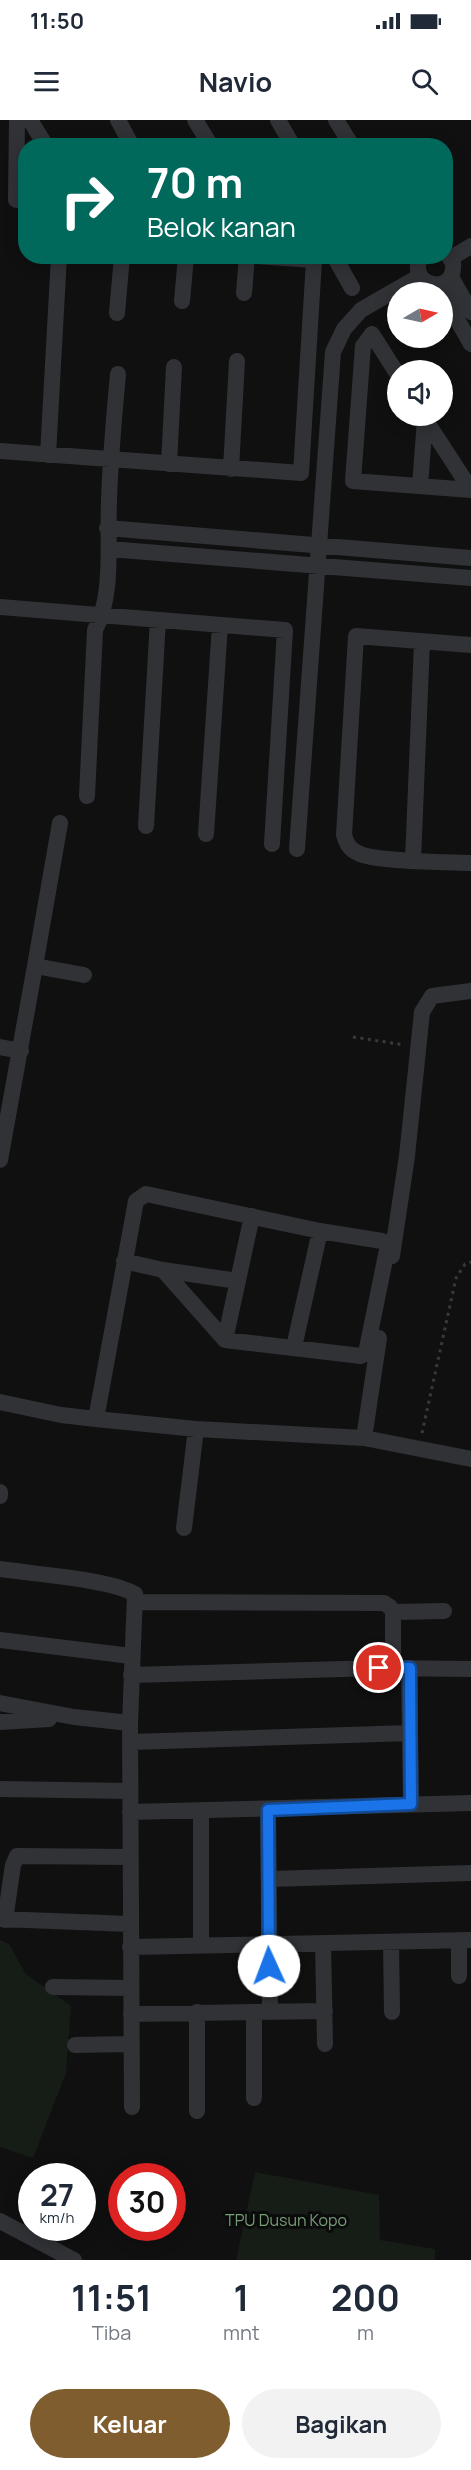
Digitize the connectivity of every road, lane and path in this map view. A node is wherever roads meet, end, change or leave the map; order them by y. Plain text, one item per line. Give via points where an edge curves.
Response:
1 (17, 120) edge
2 (30, 120) edge
3 (118, 120) edge
4 (195, 120) edge
5 (278, 120) edge
6 (336, 120) edge
7 (19, 138) edge
8 (41, 138) edge
9 (128, 138) edge
10 (206, 138) edge
11 (288, 138) edge
12 (347, 138) edge
13 (18, 191) edge
14 (16, 200) dead end
15 (471, 246) edge
16 (453, 253) edge
17 (59, 264) edge
18 (121, 264) edge
19 (185, 264) edge
20 (246, 264) edge
21 (314, 264) edge
22 (323, 264) edge
23 (338, 264) edge
24 (419, 264) edge
25 (452, 264) edge
26 (313, 271) junction
27 (420, 276) junction
28 (427, 282) edge
29 (446, 282) edge
30 (352, 288) dead end
31 (244, 293) dead end
32 (453, 296) edge
33 (182, 301) dead end
34 (453, 307) edge
35 (471, 312) edge
36 (117, 313) dead end
37 (471, 344) edge
38 (388, 360) edge
39 (237, 361) dead end
40 (174, 367) dead end
41 (118, 374) dead end
42 (423, 426) edge
43 (430, 426) edge
44 (0, 451) edge
45 (48, 455) junction
46 (110, 460) junction
47 (169, 464) junction
48 (231, 469) junction
49 (420, 486) junction
50 (471, 490) edge
51 (107, 528) junction
52 (320, 545) junction
53 (109, 549) junction
54 (471, 558) edge
55 (318, 566) junction
56 (471, 578) edge
57 (0, 607) edge
58 (102, 616) junction
59 (158, 620) junction
60 (220, 625) junction
61 (422, 642) junction
62 (471, 645) edge
63 (87, 796) dead end
64 (60, 823) dead end
65 (146, 826) dead end
66 (206, 834) dead end
67 (272, 844) dead end
68 (297, 849) dead end
69 (413, 860) junction
70 (471, 863) edge
71 (35, 966) junction
72 (84, 975) dead end
73 (471, 992) edge
74 (353, 1037) dead end
75 (0, 1047) edge
76 (418, 1047) junction
77 (21, 1051) junction
78 (0, 1160) edge
79 (252, 1216) junction
80 (320, 1231) junction
81 (391, 1245) junction
82 (124, 1261) junction
83 (471, 1262) edge
84 (163, 1270) junction
85 (238, 1281) junction
86 (225, 1340) junction
87 (294, 1347) junction
88 (0, 1402) edge
89 (96, 1419) junction
90 (196, 1428) junction
91 (364, 1438) junction
92 (420, 1447) junction
93 (471, 1459) edge
94 (184, 1528) dead end
95 (0, 1569) edge
96 (135, 1602) junction
97 (444, 1611) dead end
98 (393, 1612) junction
99 (0, 1640) edge
100 (131, 1656) junction
101 (401, 1668) junction
102 (471, 1669) edge
103 (131, 1675) junction
104 (0, 1703) edge
105 (74, 1717) junction
106 (0, 1722) edge
107 (130, 1723) junction
108 (410, 1733) junction
109 (130, 1742) junction
110 (0, 1789) edge
111 (130, 1791) junction
112 (471, 1803) edge
113 (411, 1804) junction
114 (268, 1810) junction
115 (201, 1811) junction
116 (130, 1812) junction
117 (130, 1857) junction
118 (471, 1872) edge
119 (269, 1879) junction
120 (2, 1920) edge
121 (130, 1924) junction
122 (465, 1940) edge
123 (392, 1942) junction
124 (268, 1944) junction
125 (323, 1944) junction
126 (201, 1945) junction
127 (130, 1947) junction
128 (459, 1976) dead end
129 (53, 1987) dead end
130 (131, 1988) junction
131 (262, 2011) junction
132 (325, 2011) junction
133 (197, 2012) junction
134 (392, 2012) dead end
135 (131, 2014) junction
136 (131, 2044) junction
137 (325, 2044) dead end
138 (75, 2045) dead end
139 (254, 2098) dead end
140 (132, 2107) dead end
141 (197, 2111) dead end
142 (0, 2221) edge
143 (74, 2260) edge

1 - 7 street
2 - 8 street
3 - 9 street
4 - 10 street
5 - 11 street
6 - 12 street
13 - 14 street
15 - 16 street
17 - 45 street
18 - 36 street
19 - 33 street
20 - 31 street
21 - 26 street
22 - 26 street
23 - 30 street
24 - 27 street
25 - 29 street via 454,268
26 - 48 street via 301,473
27 - 28 street
27 - 52 street via 361,310 344,328 333,351
32 - 35 street
34 - 37 street
38 - 49 street via 372,334 363,346 353,481
39 - 48 street
40 - 47 street
41 - 46 street
42 - 49 street
43 - 50 street
44 - 45 street
45 - 46 street
46 - 47 street
46 - 51 street
47 - 48 street
49 - 50 street
51 - 52 street
51 - 53 street
52 - 54 street
52 - 55 street
53 - 55 street
53 - 58 street
55 - 56 street
55 - 68 street
57 - 58 street
58 - 59 street
58 - 63 street via 95,630
59 - 60 street
59 - 65 street
60 - 66 street
60 - 67 street via 285,630
61 - 62 street
61 - 69 street
61 - 69 street via 356,636 344,835 347,846 360,855
64 - 71 street
69 - 70 street
71 - 72 street
71 - 77 street
73 - 76 street via 438,994 427,1001
74 - 76 path
75 - 77 street
76 - 81 street via 407,1156
77 - 78 street
79 - 80 street
79 - 82 street via 143,1195 136,1201
79 - 85 street
80 - 81 street via 382,1240
80 - 87 street
81 - 87 street via 366,1353 362,1356
81 - 91 street
82 - 84 street
82 - 89 street
83 - 92 path via 465,1264 456,1278
84 - 85 street
84 - 86 street
85 - 86 street
86 - 87 street
88 - 89 street
89 - 90 street
90 - 91 street
90 - 94 street
91 - 92 street
92 - 93 street
95 - 96 street via 126,1589 135,1594
96 - 98 street via 384,1603
96 - 100 street
97 - 98 street
98 - 101 street
99 - 100 street
100 - 103 street
101 - 102 street
101 - 103 street
101 - 108 street
103 - 107 street
104 - 105 street
105 - 106 street
105 - 107 street
107 - 109 street
108 - 109 street
108 - 113 street
109 - 111 street
110 - 111 street
111 - 116 street
112 - 113 street
113 - 114 street
114 - 115 street
114 - 119 street
115 - 116 street
115 - 126 street
116 - 117 street
117 - 120 street via 17,1856
117 - 121 street
118 - 119 street
119 - 124 street
120 - 121 street
121 - 127 street
122 - 123 street
122 - 128 street
123 - 125 street
123 - 134 street
124 - 125 street
124 - 126 street
124 - 131 street
125 - 132 street
126 - 127 street
127 - 130 street
129 - 130 street
130 - 135 street
131 - 132 street
131 - 133 street
131 - 139 street
132 - 137 street
133 - 135 street
133 - 141 street
135 - 136 street
136 - 138 street
136 - 140 street
142 - 143 street

